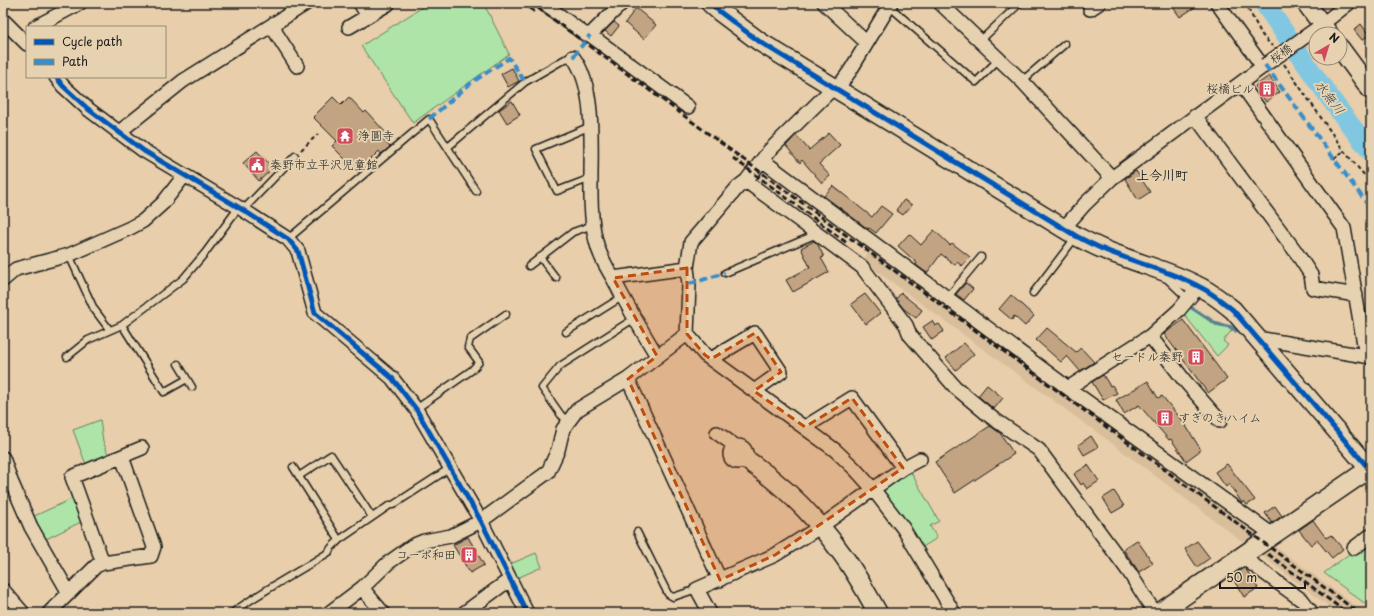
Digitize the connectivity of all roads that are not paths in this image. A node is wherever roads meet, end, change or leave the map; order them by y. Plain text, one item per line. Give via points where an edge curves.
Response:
1 (80, 3) edge
2 (307, 3) edge
3 (360, 3) edge
4 (543, 3) edge
5 (622, 3) edge
6 (824, 3) edge
7 (940, 3) edge
8 (1020, 3) edge
9 (1217, 3) edge
10 (1306, 3) edge
11 (1350, 3) edge
12 (388, 4) dead end
13 (890, 4) edge
14 (716, 5) edge
15 (368, 16) junction
16 (3, 20) edge
17 (274, 23) junction
18 (37, 26) edge
19 (1320, 26) edge
20 (1325, 26) edge
21 (349, 27) dead end
22 (590, 35) junction
23 (24, 37) edge
24 (1308, 38) edge
25 (980, 41) junction
26 (867, 43) junction
27 (1065, 44) dead end
28 (573, 57) joint
29 (999, 59) junction
30 (1348, 59) edge
31 (297, 66) dead end
32 (1264, 66) junction
33 (57, 78) edge
34 (1022, 81) junction
35 (1241, 84) junction
36 (836, 88) junction
37 (1371, 90) edge
38 (688, 107) dead end
39 (1195, 116) junction
40 (590, 126) junction
41 (118, 133) junction
42 (448, 147) junction
43 (295, 156) road end
44 (762, 160) junction
45 (184, 176) junction
46 (591, 178) junction
47 (1112, 178) junction
48 (746, 181) junction
49 (476, 191) dead end
50 (241, 208) junction
51 (593, 225) junction
52 (1070, 233) junction
53 (817, 234) junction
54 (288, 239) junction
55 (69, 255) junction
56 (540, 257) junction
57 (981, 258) dead end
58 (529, 266) dead end
59 (687, 268) junction
60 (725, 273) dead end
61 (556, 278) dead end
62 (613, 278) junction
63 (3, 280) edge
64 (1194, 292) junction
65 (1033, 293) dead end
66 (1356, 295) junction
67 (622, 296) junction
68 (947, 298) junction
69 (506, 314) dead end
70 (635, 318) junction
71 (122, 325) junction
72 (109, 329) junction
73 (566, 332) dead end
74 (687, 334) junction
75 (1150, 336) junction
76 (1257, 338) junction
77 (657, 356) junction
78 (67, 357) dead end
79 (1369, 357) edge
80 (711, 359) junction
81 (178, 364) dead end
82 (186, 378) junction
83 (628, 379) junction
84 (192, 387) dead end
85 (1068, 388) junction
86 (754, 391) junction
87 (416, 409) junction
88 (568, 421) junction
89 (1220, 421) dead end
90 (805, 427) junction
91 (718, 433) dead end
92 (142, 448) dead end
93 (740, 452) joint
94 (122, 457) junction
95 (3, 458) edge
96 (920, 460) dead end
97 (293, 467) dead end
98 (450, 468) junction
99 (903, 468) junction
100 (1370, 470) edge
101 (299, 476) junction
102 (7, 482) edge
103 (873, 489) junction
104 (372, 517) junction
105 (481, 521) junction
106 (820, 527) junction
107 (637, 532) dead end
108 (1273, 535) junction
109 (1371, 536) edge
110 (339, 540) junction
111 (1354, 548) dead end
112 (1241, 556) junction
113 (103, 563) junction
114 (720, 580) junction
115 (505, 583) dead end
116 (362, 588) junction
117 (697, 589) junction
118 (3, 590) edge
119 (69, 593) junction
120 (23, 613) edge
121 (49, 613) edge
122 (232, 613) edge
123 (329, 613) edge
124 (383, 613) edge
125 (464, 613) edge
126 (527, 613) edge
127 (710, 613) edge
128 (878, 613) edge
129 (954, 613) edge
130 (1155, 613) edge
131 (1159, 613) edge
132 (1312, 613) edge

1 - 18 street
2 - 17 street
3 - 15 street
4 - 22 street
5 - 22 street
6 - 26 street
7 - 25 street
8 - 25 lane
9 - 32 street
10 - 19 street
11 - 20 street, 桜橋
12 - 15 street
13 - 26 street
13 - 29 lane via 976,82
14 - 36 street via 760,42
15 - 21 street
16 - 23 street
17 - 31 street via 276,33
17 - 41 street via 183,81
22 - 38 street
24 - 32 street, 桜橋, bridge
25 - 29 street
26 - 36 street
27 - 34 lane
28 - 40 street via 585,82
28 - 42 lane via 525,82
29 - 34 street
30 - 37 street
32 - 35 street, 桜橋
33 - 41 street via 88,109
34 - 47 street
35 - 39 street, 桜橋
35 - 66 street via 1344,228
36 - 44 street
36 - 52 street
39 - 47 street, 桜橋
39 - 66 street via 1296,252 1311,275 1313,288
40 - 46 street
40 - 46 lane via 536,148 558,191
41 - 45 street
42 - 49 lane
42 - 54 lane via 429,119
43 - 50 lane
44 - 48 street
44 - 68 street
45 - 50 street
45 - 55 street via 163,203 143,221
46 - 51 street
47 - 52 street, 桜橋 via 1085,204
48 - 53 street
48 - 59 street via 694,237
50 - 54 street
50 - 71 lane via 183,278
51 - 56 lane via 573,232
51 - 62 street via 596,241
52 - 64 street via 1114,254 1156,269
52 - 65 lane
53 - 60 lane
53 - 130 street via 862,266 906,325 910,335 955,387 991,417 1039,450 1129,572
54 - 87 street via 298,251 315,313 392,378
55 - 63 street via 16,269
55 - 72 lane via 94,309
56 - 58 lane
56 - 61 lane
57 - 68 lane
59 - 62 street
59 - 74 street
62 - 67 street
64 - 75 street via 1179,310
64 - 76 street via 1233,310
66 - 79 street
67 - 70 street
67 - 73 lane
68 - 85 street
69 - 87 lane via 470,339 468,347 479,362 472,370
70 - 77 street
70 - 88 lane via 560,366 539,391
71 - 72 lane
71 - 82 lane via 164,392
72 - 78 lane via 88,340
74 - 77 street
74 - 80 street
75 - 85 street
75 - 89 street
76 - 79 street
76 - 100 street
77 - 83 street
80 - 86 street
80 - 86 street via 755,332 781,372
81 - 82 lane
82 - 84 lane
83 - 88 street via 577,410
83 - 114 street
85 - 108 street
86 - 90 street
87 - 98 street
88 - 105 street via 548,472
90 - 99 street via 852,398
90 - 103 street via 835,450
91 - 93 street
92 - 94 street
93 - 106 street via 781,486
94 - 113 street via 72,477
94 - 113 street via 154,547 151,556
95 - 102 street
96 - 99 street
97 - 101 lane
98 - 104 lane
98 - 105 street
99 - 103 street
100 - 108 street
101 - 104 lane via 331,455
101 - 110 lane
102 - 119 street
103 - 106 street
103 - 129 street via 903,528
104 - 110 lane
105 - 116 street via 451,536 412,546 388,562
105 - 126 street
106 - 114 street via 775,555
106 - 128 street via 840,550
107 - 117 lane via 668,594 673,597
108 - 112 street
109 - 111 street
110 - 122 lane via 329,552
112 - 131 street
112 - 132 street via 1303,601
113 - 119 street via 96,566
114 - 117 street
115 - 125 street
116 - 123 street
116 - 124 street
117 - 127 street
118 - 120 street
119 - 121 street

